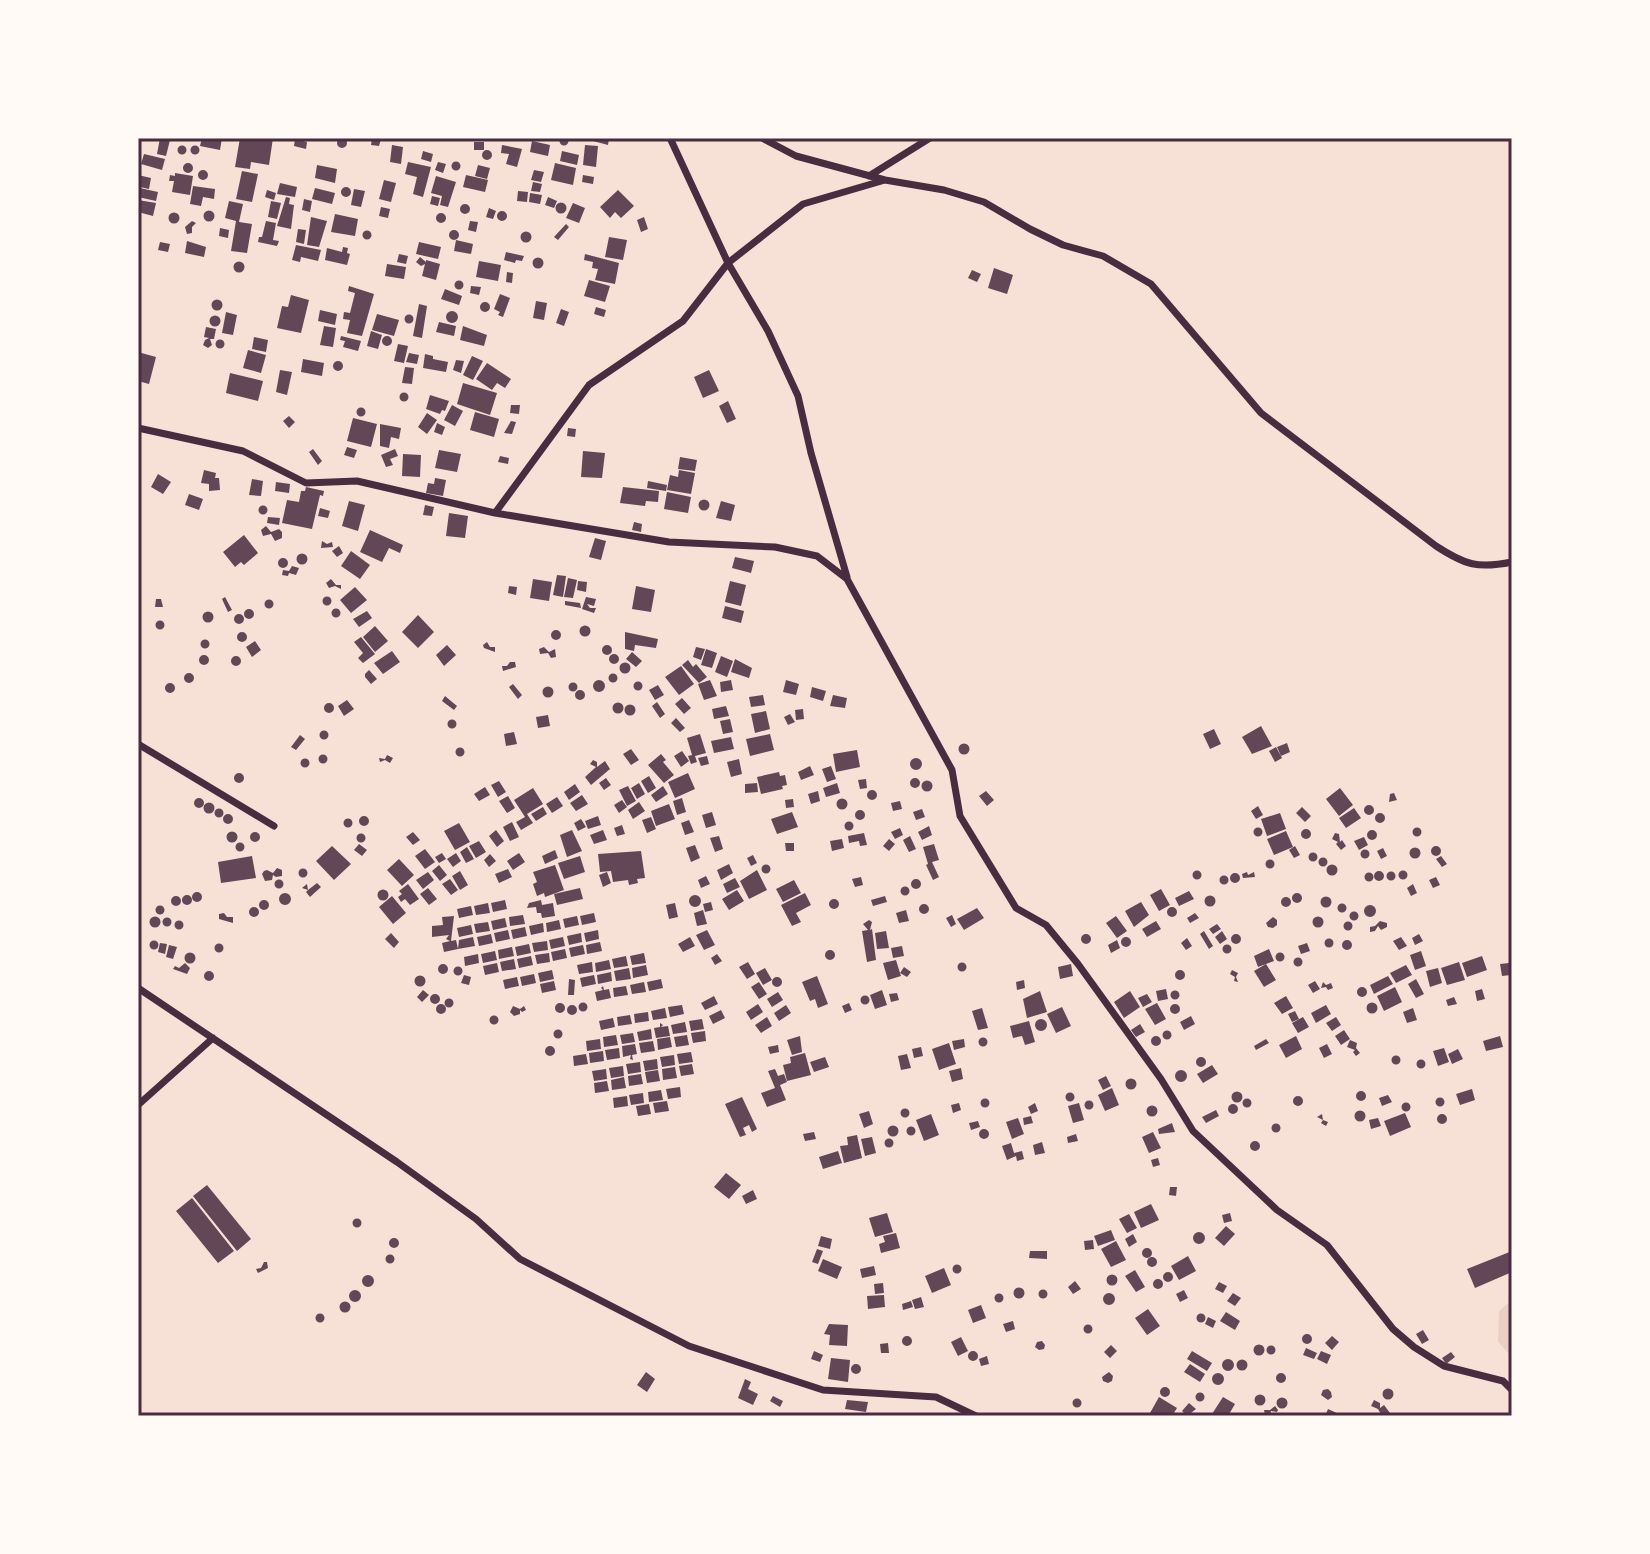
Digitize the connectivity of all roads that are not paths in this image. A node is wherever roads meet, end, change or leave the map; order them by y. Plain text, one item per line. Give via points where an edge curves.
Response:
1 (670, 138) edge
2 (762, 138) edge
3 (930, 138) edge
4 (869, 176) junction
5 (885, 180) junction
6 (728, 263) junction
7 (138, 428) edge
8 (495, 513) junction
9 (1512, 562) edge
10 (847, 579) junction
11 (138, 744) edge
12 (274, 826) dead end
13 (138, 988) edge
14 (213, 1038) junction
15 (138, 1105) edge
16 (1512, 1390) edge
17 (976, 1416) edge

1 - 6 street
2 - 4 street via 796,156
3 - 4 street
4 - 5 street
5 - 6 street via 803,204
5 - 9 street via 984,202 1151,284 1261,413 1459,561 1483,567
6 - 8 street via 683,321 589,385
6 - 10 street via 798,396
7 - 8 street via 243,451 306,483 357,481
8 - 10 street via 669,542 775,547 817,556
10 - 16 street via 952,770 960,816 1016,908 1046,925 1078,964 1193,1131 1277,1210 1327,1245 1393,1329 1414,1347 1444,1366 1503,1381
11 - 12 street
13 - 14 street
14 - 15 street
14 - 17 street via 420,1178 520,1259 689,1346 823,1390 936,1397

